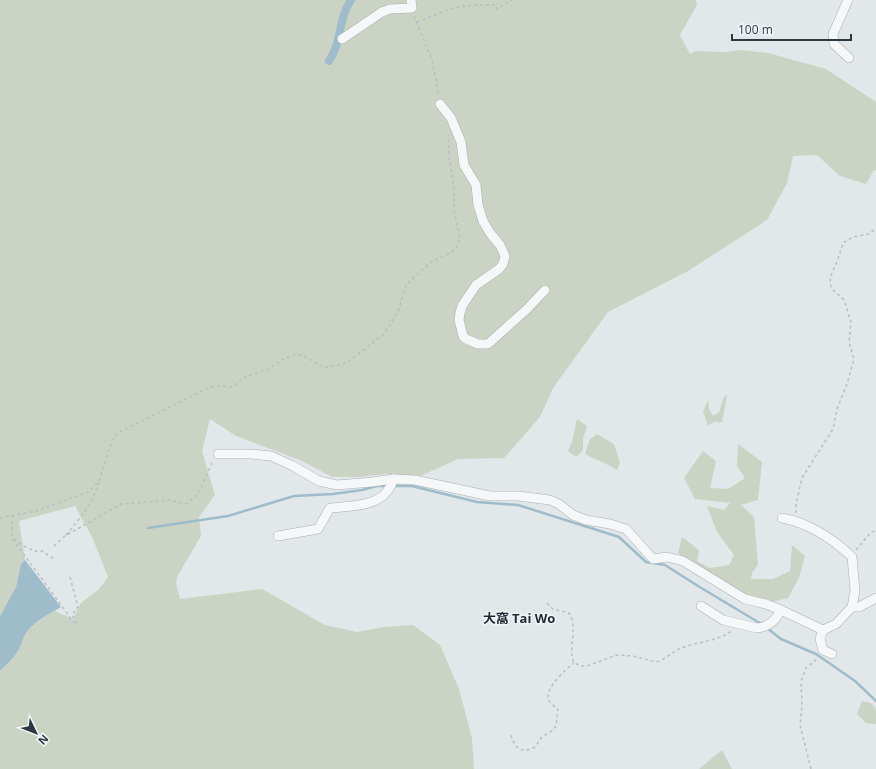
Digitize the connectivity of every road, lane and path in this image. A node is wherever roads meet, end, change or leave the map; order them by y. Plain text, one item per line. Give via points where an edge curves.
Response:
1 (512, 0) edge
2 (848, 0) edge
3 (412, 4) edge
4 (417, 22) junction
5 (342, 39) dead end
6 (849, 58) dead end
7 (440, 104) joint
8 (448, 130) dead end
9 (876, 229) edge
10 (545, 290) dead end
11 (218, 454) joint
12 (394, 479) junction
13 (99, 481) junction
14 (12, 515) junction
15 (0, 518) edge
16 (782, 518) dead end
17 (797, 521) junction
18 (876, 531) edge
19 (65, 536) junction
20 (278, 536) dead end
21 (14, 541) junction
22 (54, 546) dead end
23 (852, 557) junction
24 (54, 559) dead end
25 (70, 577) dead end
26 (876, 598) edge
27 (547, 603) dead end
28 (701, 606) dead end
29 (852, 607) junction
30 (781, 610) junction
31 (740, 624) junction
32 (823, 630) junction
33 (832, 654) dead end
34 (816, 659) dead end
35 (574, 663) junction
36 (511, 735) dead end
37 (811, 769) edge

1 - 4 path via 497,9 496,5 453,8
2 - 6 street via 832,34 834,44
3 - 4 path
3 - 5 street via 382,12
4 - 7 path via 432,60
7 - 10 street via 451,118 461,142 464,165 476,185 483,221 505,256 500,269 476,285 461,308 459,320 463,336 478,344 488,344 527,310
8 - 13 path via 454,210 460,239 452,252 431,262 407,284 399,310 384,334 341,365 326,367 301,355 289,356 267,370 247,376 232,386 208,388 120,431 112,441
9 - 17 path via 868,234 853,237 843,244 830,278 831,288 844,300 851,322 849,342 854,359 837,409 833,430 802,478 796,504
11 - 12 street via 271,456 319,481 337,485
11 - 19 path via 198,494 186,504 170,500 121,504
12 - 20 street via 380,498 367,503 330,508 318,529
12 - 30 street via 415,480 490,496 550,500 586,520 626,529 652,559 683,561 745,599
13 - 14 path via 84,495 36,511
13 - 19 path via 94,497
14 - 15 path
14 - 21 path
16 - 17 street
17 - 23 street via 840,546
18 - 23 path via 871,532
19 - 22 path
21 - 24 path via 36,551 42,551
21 - 25 path via 75,624 77,623 72,615 78,607
23 - 29 street via 855,591
26 - 29 street via 858,607
27 - 35 path via 553,609 569,613 571,616 574,623
28 - 31 street via 723,620
29 - 32 street via 836,624
30 - 31 street via 767,626 757,628
30 - 32 street
31 - 35 path via 727,635 678,650 656,662 617,655 587,666
32 - 33 street via 820,639 823,650
34 - 37 path via 806,668 801,681 800,725
35 - 36 path via 564,670 548,693 552,705 558,709 553,730 540,738 535,747 524,751 513,743

